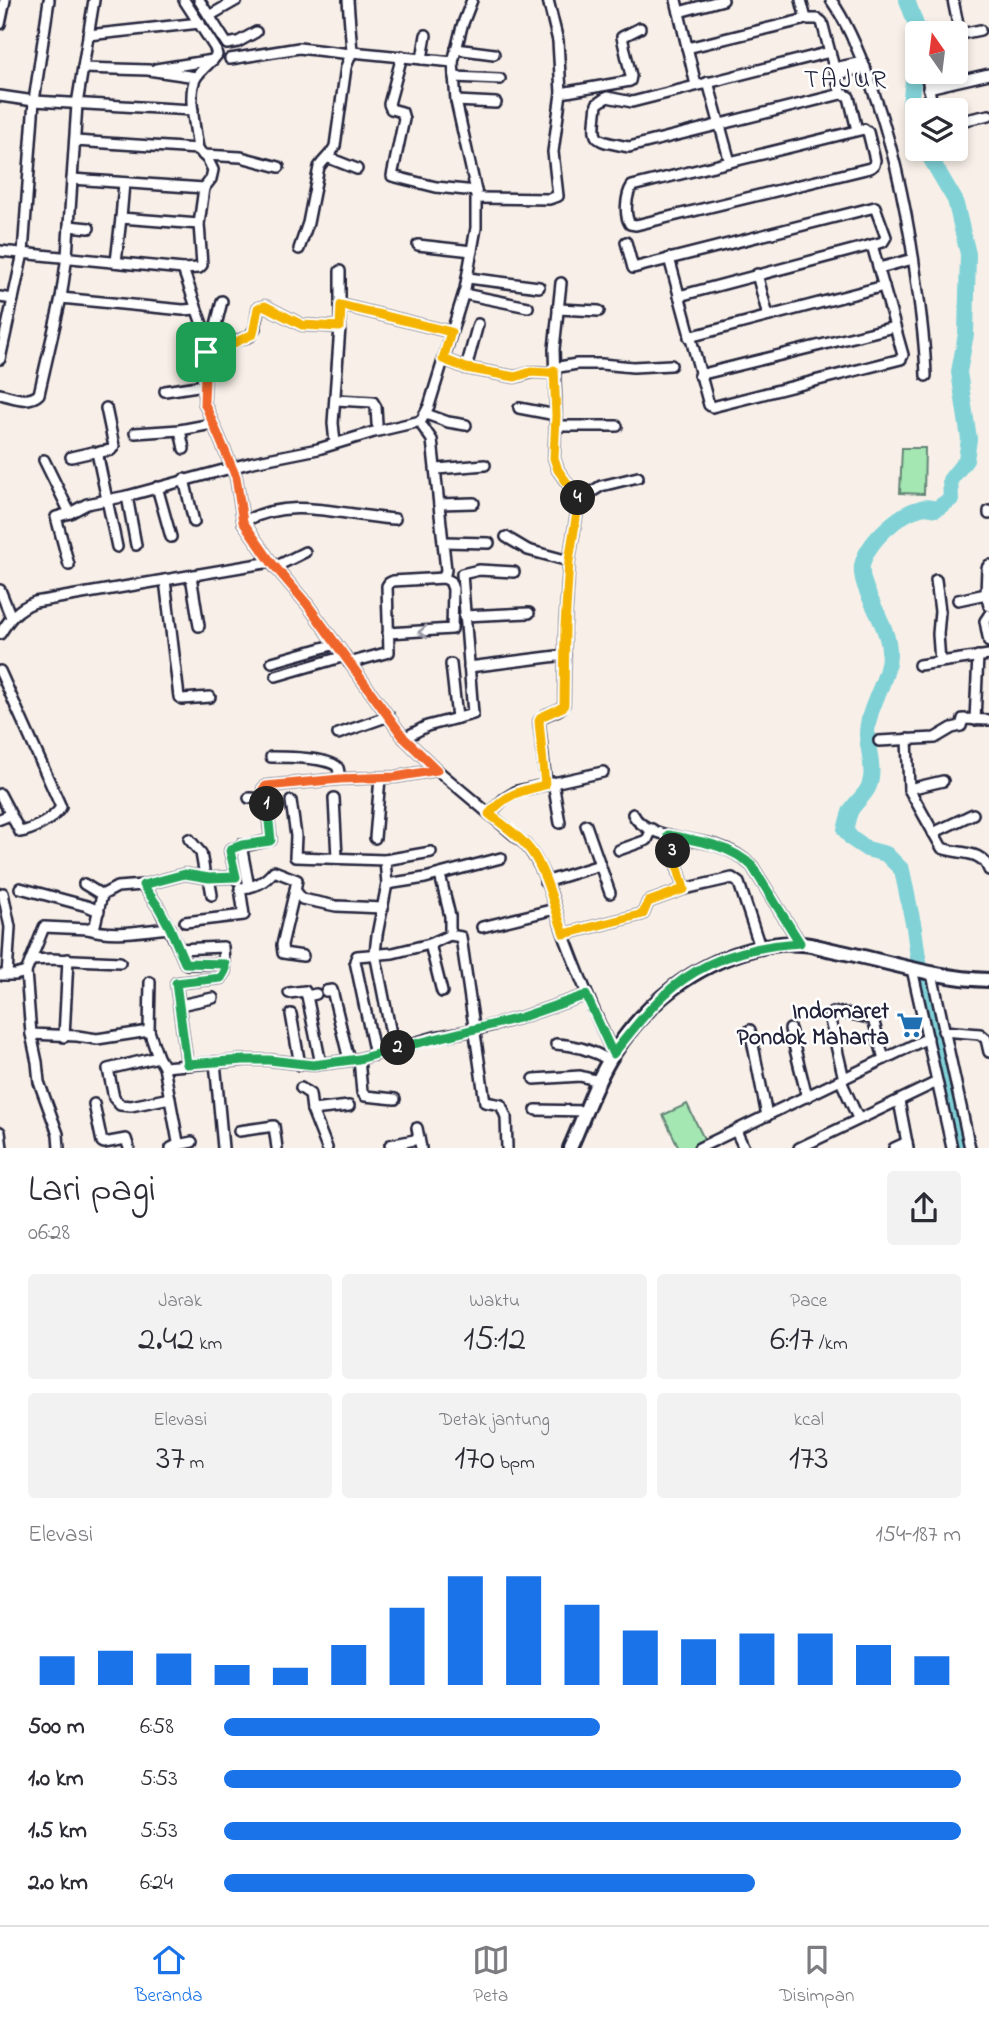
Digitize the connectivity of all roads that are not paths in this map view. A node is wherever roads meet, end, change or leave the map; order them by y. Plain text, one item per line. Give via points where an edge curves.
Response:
1 (5, 0) edge
2 (49, 0) edge
3 (94, 0) edge
4 (184, 0) edge
5 (199, 0) edge
6 (237, 0) edge
7 (348, 0) edge
8 (472, 0) edge
9 (548, 0) edge
10 (676, 0) edge
11 (723, 0) edge
12 (802, 0) edge
13 (831, 0) edge
14 (953, 0) edge
15 (679, 12) junction
16 (209, 16) junction
17 (806, 19) junction
18 (956, 21) edge
19 (0, 22) edge
20 (200, 23) junction
21 (640, 28) dead end
22 (980, 30) dead end
23 (256, 32) dead end
24 (968, 33) edge
25 (88, 35) junction
26 (426, 35) dead end
27 (687, 48) junction
28 (456, 49) junction
29 (830, 52) junction
30 (352, 53) junction
31 (494, 54) dead end
32 (401, 56) junction
33 (230, 59) dead end
34 (422, 59) junction
35 (213, 60) junction
36 (453, 62) junction
37 (863, 66) junction
38 (83, 68) junction
39 (148, 70) junction
40 (835, 72) junction
41 (989, 74) edge
42 (196, 77) junction
43 (454, 77) junction
44 (500, 79) dead end
45 (708, 82) junction
46 (928, 84) edge
47 (696, 85) junction
48 (928, 88) junction
49 (561, 93) junction
50 (841, 94) junction
51 (0, 96) edge
52 (930, 98) edge
53 (34, 101) junction
54 (456, 101) junction
55 (496, 103) dead end
56 (77, 104) junction
57 (193, 110) junction
58 (989, 114) edge
59 (968, 119) edge
60 (719, 125) junction
61 (857, 130) junction
62 (75, 141) junction
63 (201, 152) junction
64 (328, 158) junction
65 (730, 162) junction
66 (279, 167) dead end
67 (357, 169) dead end
68 (72, 179) junction
69 (124, 183) junction
70 (204, 188) junction
71 (476, 194) junction
72 (121, 218) junction
73 (199, 224) junction
74 (69, 226) junction
75 (89, 228) dead end
76 (626, 242) dead end
77 (418, 245) dead end
78 (872, 245) junction
79 (299, 249) dead end
80 (0, 251) edge
81 (471, 251) junction
82 (23, 253) junction
83 (67, 256) junction
84 (668, 258) junction
85 (913, 260) junction
86 (116, 262) junction
87 (879, 268) junction
88 (183, 269) junction
89 (340, 271) dead end
90 (757, 274) junction
91 (468, 278) junction
92 (561, 283) dead end
93 (884, 286) junction
94 (539, 287) dead end
95 (464, 294) junction
96 (679, 296) junction
97 (0, 297) edge
98 (61, 298) junction
99 (13, 299) junction
100 (222, 301) dead end
101 (341, 305) junction
102 (528, 307) dead end
103 (196, 309) junction
104 (558, 309) junction
105 (599, 311) dead end
106 (768, 316) junction
107 (478, 324) dead end
108 (340, 327) junction
109 (894, 327) junction
110 (451, 332) junction
111 (689, 337) junction
112 (206, 349) junction
113 (0, 359) edge
114 (443, 359) junction
115 (671, 365) dead end
116 (466, 368) junction
117 (554, 370) junction
118 (699, 375) junction
119 (926, 376) dead end
120 (204, 385) junction
121 (165, 391) dead end
122 (0, 394) edge
123 (336, 400) junction
124 (106, 408) dead end
125 (519, 408) dead end
126 (556, 415) junction
127 (423, 421) junction
128 (212, 424) junction
129 (377, 424) dead end
130 (466, 425) dead end
131 (556, 426) junction
132 (617, 426) dead end
133 (180, 430) junction
134 (135, 433) dead end
135 (335, 443) junction
136 (184, 449) dead end
137 (98, 454) junction
138 (71, 457) dead end
139 (44, 460) dead end
140 (485, 463) dead end
141 (233, 467) junction
142 (437, 469) junction
143 (638, 477) dead end
144 (184, 479) junction
145 (157, 487) junction
146 (127, 496) junction
147 (108, 500) junction
148 (579, 500) junction
149 (474, 503) dead end
150 (439, 504) junction
151 (70, 513) junction
152 (395, 519) dead end
153 (194, 522) dead end
154 (243, 522) junction
155 (172, 537) dead end
156 (506, 537) dead end
157 (443, 542) junction
158 (489, 543) dead end
159 (136, 545) dead end
160 (117, 547) dead end
161 (305, 552) dead end
162 (569, 561) junction
163 (69, 565) dead end
164 (273, 565) junction
165 (989, 565) edge
166 (514, 572) dead end
167 (191, 576) junction
168 (444, 578) junction
169 (165, 580) junction
170 (936, 580) dead end
171 (0, 590) edge
172 (986, 594) junction
173 (958, 600) dead end
174 (989, 606) edge
175 (529, 612) dead end
176 (989, 615) edge
177 (464, 616) junction
178 (10, 617) junction
179 (198, 626) dead end
180 (0, 634) edge
181 (388, 634) junction
182 (989, 642) edge
183 (335, 644) junction
184 (565, 655) junction
185 (989, 655) edge
186 (978, 656) junction
187 (347, 659) junction
188 (272, 662) dead end
189 (940, 662) junction
190 (451, 664) dead end
191 (919, 665) dead end
192 (469, 667) junction
193 (0, 671) edge
194 (276, 676) dead end
195 (210, 697) dead end
196 (389, 716) junction
197 (457, 718) junction
198 (975, 720) junction
199 (989, 720) edge
200 (338, 734) dead end
201 (404, 738) junction
202 (907, 739) junction
203 (878, 741) dead end
204 (271, 757) dead end
205 (437, 770) junction
206 (603, 772) dead end
207 (380, 778) junction
208 (340, 779) junction
209 (943, 781) dead end
210 (549, 783) junction
211 (909, 789) junction
212 (0, 794) edge
213 (249, 798) dead end
214 (334, 798) dead end
215 (266, 799) junction
216 (291, 801) dead end
217 (489, 814) junction
218 (633, 814) dead end
219 (973, 814) dead end
220 (10, 815) junction
221 (0, 820) edge
222 (560, 823) dead end
223 (586, 825) dead end
224 (652, 830) junction
225 (933, 833) junction
226 (668, 835) junction
227 (374, 838) dead end
228 (190, 839) dead end
229 (242, 845) junction
230 (619, 850) dead end
231 (431, 852) dead end
232 (337, 858) junction
233 (501, 858) dead end
234 (385, 860) junction
235 (600, 864) junction
236 (989, 870) edge
237 (440, 875) junction
238 (207, 877) junction
239 (236, 877) junction
240 (545, 882) junction
241 (84, 884) dead end
242 (387, 884) junction
243 (143, 885) junction
244 (20, 888) dead end
245 (244, 888) junction
246 (684, 889) junction
247 (295, 890) junction
248 (3, 893) dead end
249 (610, 893) dead end
250 (102, 895) junction
251 (212, 895) dead end
252 (383, 908) junction
253 (555, 909) junction
254 (99, 911) junction
255 (185, 922) dead end
256 (482, 927) dead end
257 (170, 928) junction
258 (88, 929) junction
259 (564, 934) junction
260 (450, 935) junction
261 (800, 943) junction
262 (430, 944) junction
263 (760, 947) junction
264 (179, 949) junction
265 (375, 953) junction
266 (303, 956) dead end
267 (68, 959) junction
268 (32, 960) junction
269 (120, 962) dead end
270 (225, 964) junction
271 (921, 971) junction
272 (26, 972) junction
273 (3, 975) edge
274 (989, 980) edge
275 (150, 982) dead end
276 (327, 991) dead end
277 (442, 992) dead end
278 (289, 993) dead end
279 (586, 995) junction
280 (213, 998) dead end
281 (180, 1005) junction
282 (291, 1014) dead end
283 (790, 1028) dead end
284 (474, 1030) junction
285 (750, 1030) dead end
286 (149, 1031) junction
287 (943, 1031) junction
288 (31, 1034) junction
289 (64, 1037) junction
290 (928, 1038) junction
291 (556, 1044) dead end
292 (394, 1049) junction
293 (989, 1052) edge
294 (375, 1055) junction
295 (158, 1057) junction
296 (611, 1057) junction
297 (354, 1059) junction
298 (884, 1059) junction
299 (215, 1062) junction
300 (187, 1064) junction
301 (321, 1064) junction
302 (300, 1065) junction
303 (164, 1067) junction
304 (534, 1079) dead end
305 (842, 1080) junction
306 (599, 1081) junction
307 (937, 1082) junction
308 (301, 1088) dead end
309 (807, 1097) junction
310 (170, 1098) junction
311 (396, 1099) dead end
312 (899, 1101) junction
313 (94, 1104) dead end
314 (349, 1106) dead end
315 (312, 1110) junction
316 (536, 1110) dead end
317 (587, 1111) junction
318 (767, 1116) junction
319 (858, 1118) junction
320 (416, 1128) dead end
321 (239, 1130) dead end
322 (736, 1131) junction
323 (0, 1132) edge
324 (192, 1142) dead end
325 (420, 1144) edge
326 (390, 1145) dead end
327 (907, 1145) edge
328 (174, 1147) edge
329 (2, 1148) edge
330 (59, 1148) edge
331 (129, 1148) edge
332 (223, 1148) edge
333 (277, 1148) edge
334 (327, 1148) edge
335 (507, 1148) edge
336 (570, 1148) edge
337 (699, 1148) edge
338 (744, 1148) edge
339 (799, 1148) edge
340 (894, 1148) edge
341 (952, 1148) edge
342 (970, 1148) edge

1 - 19 street
2 - 53 street
3 - 25 street
4 - 20 street
5 - 16 street
6 - 16 street
7 - 30 street
8 - 28 street
9 - 49 street via 558,41
10 - 15 street
11 - 15 street
12 - 17 street
13 - 37 street
14 - 18 street
15 - 27 street
16 - 23 street via 227,44
17 - 27 street
17 - 29 street via 822,22
20 - 25 street
20 - 35 street via 215,48
21 - 49 street via 622,37 630,81
22 - 24 street
25 - 38 street
26 - 34 street
27 - 47 street
28 - 31 street
28 - 36 street
29 - 40 street
29 - 45 street
30 - 32 street
30 - 33 street via 299,48
30 - 64 street via 335,146
32 - 34 street
32 - 71 street via 389,104 404,115 392,176
34 - 36 street
35 - 39 street
35 - 42 street
36 - 43 street
37 - 40 street
37 - 85 street via 892,148
38 - 39 street
38 - 56 street
39 - 42 street
40 - 50 street
41 - 48 street
42 - 57 street
43 - 44 street
43 - 54 street
45 - 47 street
45 - 60 street
46 - 48 street
47 - 60 street via 632,102 600,100 596,137 629,147
48 - 52 street
49 - 71 street via 554,135 558,196
50 - 60 street
50 - 61 street via 849,97
51 - 53 street
53 - 56 street
53 - 82 street
54 - 55 street
54 - 71 street
56 - 57 street
56 - 62 street
57 - 63 street
58 - 59 street
60 - 65 street
61 - 65 street
61 - 65 street via 867,132 875,160 870,168 636,225 627,220 632,187
62 - 63 street
62 - 68 street
63 - 66 street
63 - 70 street via 213,170
64 - 67 street
64 - 79 street via 319,167
68 - 69 street
68 - 74 street
69 - 70 street
69 - 72 street
70 - 73 street
71 - 81 street
72 - 73 street
72 - 86 street
73 - 88 street via 202,265
74 - 75 street
74 - 83 street
76 - 84 street via 633,268
77 - 81 street
78 - 84 street via 886,237 876,207
78 - 87 street
78 - 90 street
80 - 82 street
81 - 91 street
82 - 83 street
82 - 99 street
83 - 86 street
83 - 98 street
84 - 96 street
85 - 87 street
85 - 119 street
86 - 88 street
87 - 93 street
88 - 103 street
89 - 101 street
90 - 96 street
90 - 106 street
91 - 94 street
91 - 95 street
92 - 104 street
93 - 106 street
93 - 109 street
95 - 102 street
95 - 110 street
96 - 111 street
97 - 99 street
98 - 103 street
98 - 122 street via 38,394 32,400
99 - 113 street
100 - 112 street
101 - 108 street
101 - 110 street
103 - 112 street via 205,328
104 - 105 street
104 - 117 street
106 - 111 street
107 - 116 street
108 - 112 street via 302,325 265,306 258,308 250,337
108 - 123 street
109 - 118 street
109 - 118 street via 901,359 725,404 710,407
110 - 114 street
111 - 118 street
112 - 120 street
114 - 116 street
114 - 127 street
115 - 117 street via 577,364
116 - 117 street via 515,377
117 - 126 street
120 - 121 street
120 - 128 street
123 - 129 street via 373,402
123 - 135 street
124 - 137 street via 114,446
125 - 126 street
126 - 131 street
127 - 130 street
127 - 135 street
127 - 142 street
128 - 133 street
128 - 141 street
131 - 132 street
131 - 148 street via 555,463
133 - 134 street
133 - 136 street
135 - 141 street
137 - 138 street
137 - 147 street
139 - 151 street
140 - 142 street
141 - 144 street
141 - 154 street
142 - 150 street
143 - 148 street via 601,486
144 - 145 street
144 - 153 street
145 - 146 street
145 - 155 street
146 - 147 street
146 - 159 street
147 - 151 street
147 - 160 street
148 - 162 street
149 - 150 street
150 - 157 street
151 - 163 street via 56,517
152 - 154 street via 294,508
154 - 164 street
156 - 162 street via 528,550
157 - 158 street
157 - 168 street
161 - 164 street
162 - 184 street
164 - 167 street
164 - 183 street
165 - 172 street
166 - 177 street via 462,574
167 - 169 street
167 - 179 street
168 - 181 street via 389,583
168 -> 181 street via 452,585 452,629
169 - 178 street via 35,602
169 - 195 street via 179,697
170 - 189 street
171 - 178 street
172 - 173 street
172 - 174 street
175 - 177 street
176 - 182 street via 985,621
177 - 192 street
178 - 180 street
181 - 187 street via 389,652
183 - 187 street
183 - 188 street
184 - 192 street
184 - 210 street via 563,707 539,721
185 - 186 street
186 - 189 street
186 - 198 street
187 - 194 street
187 - 196 street
189 - 191 street
190 - 197 street
192 - 197 street via 474,711
193 - 220 street via 61,807 28,831 20,832
196 - 200 street
196 - 201 street
197 - 201 street
198 - 199 street
198 - 202 street via 963,719 961,726 934,738
201 - 205 street
202 - 203 street
202 - 211 street
204 - 208 street via 332,763
205 - 207 street
205 - 217 street
206 - 210 street
207 - 208 street
207 - 227 street
208 - 215 street via 266,786
209 - 211 street
210 - 217 street via 509,795
210 - 222 street
211 - 225 street
212 - 220 street
213 - 215 street
214 - 232 street
215 - 229 street via 270,841
216 - 232 street via 295,857
217 - 240 street via 533,853
218 - 224 street
219 - 225 street
220 - 221 street
223 - 235 street
224 - 226 street
224 - 230 street via 647,840
225 - 236 street via 942,848 978,855
226 - 246 street
226 - 261 street via 720,846 745,860
228 - 238 street via 201,853
229 - 239 street via 230,851
229 - 245 street
231 - 234 street
232 - 234 street
233 - 237 street
234 - 242 street
235 - 240 street
235 - 249 street
237 - 242 street
237 - 260 street
238 - 239 street
238 - 243 street via 185,874
238 - 251 street
239 - 245 street
240 - 253 street
241 - 250 street
242 - 252 street
243 - 250 street via 117,887
243 - 257 street
244 - 254 street
245 - 247 street via 266,880 274,871 297,880
245 - 255 street via 244,915
246 - 259 street via 648,902 640,914
246 - 263 street via 736,880
247 - 252 street via 302,899 325,904
247 - 266 street via 282,945 283,953
248 - 273 street via 10,927
250 - 254 street
252 - 265 street
253 - 256 street
253 - 259 street
254 - 258 street via 95,925
257 - 258 street
257 - 264 street
258 - 268 street via 44,927
259 - 279 street
260 - 262 street
260 - 284 street via 461,937
261 - 263 main road
261 - 271 main road
262 - 265 street
262 - 277 street
263 - 296 main road via 706,966 674,986
264 - 270 street via 187,964
264 - 270 street via 223,947
265 - 292 street
265 - 294 street via 359,955 355,961
267 - 268 street
267 - 269 street
267 - 289 street
268 - 272 street
270 - 281 street via 221,978 176,983
271 - 274 main road
271 - 287 street
271 - 290 street
272 - 273 street
272 - 288 street
275 - 286 street
276 - 297 street via 331,990
278 - 301 street via 312,995
279 - 284 street
279 - 296 street
280 - 281 street
281 - 300 street
282 - 302 street
283 - 309 street
284 - 292 street
284 - 335 street via 485,1102 501,1105
285 - 318 street
286 - 289 street via 97,1039
286 - 295 street
287 - 293 street via 980,1034
287 - 342 street
288 - 289 street
288 - 330 street via 39,1082
290 - 298 street
290 - 307 street
291 - 296 street
292 - 294 street
294 - 297 street
295 - 303 street
295 - 310 street via 108,1069 114,1098 120,1105 131,1106
296 - 306 main road
297 - 301 street
297 - 311 street via 365,1096
298 - 305 street
298 - 305 street via 873,1019 832,1012 829,1016
299 - 300 street
299 - 302 street via 269,1060
299 - 332 street
300 - 303 street
301 - 302 street
303 - 310 street
304 - 306 street via 580,1076
305 - 309 street
305 - 319 street
306 - 317 main road
307 - 312 street
307 - 341 street
308 - 315 street via 310,1094
309 - 318 street
310 - 328 street via 178,1142
312 - 319 street
312 - 327 street
313 - 331 street via 102,1142 126,1139
314 - 315 street
315 - 334 street
316 - 317 street
317 - 336 main road
318 - 322 street
319 - 339 street
320 - 325 street
321 - 333 street via 274,1126
322 - 337 street
322 - 338 street
323 - 329 street
324 - 328 street
325 - 326 street
327 - 340 street

